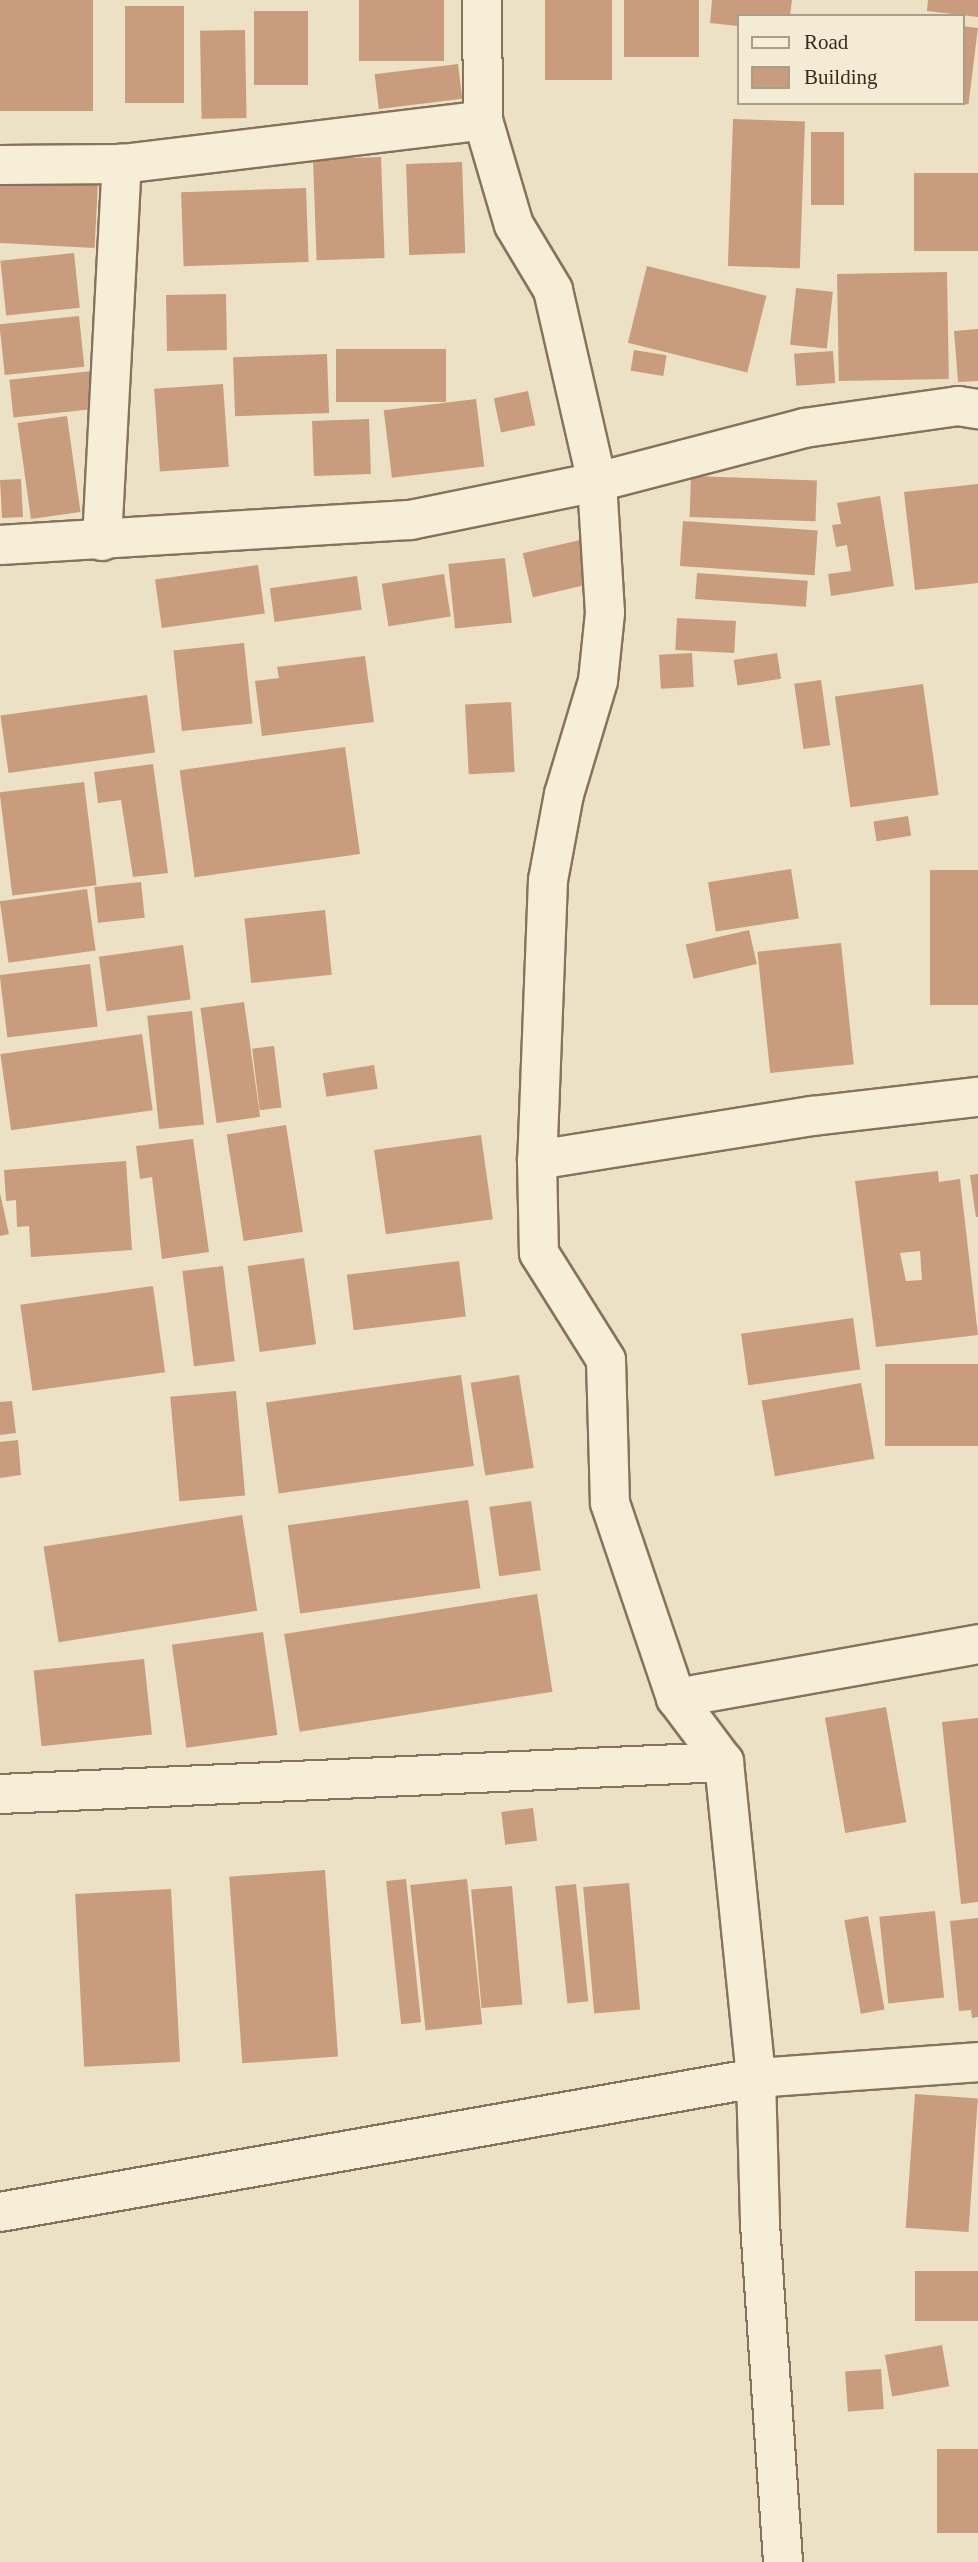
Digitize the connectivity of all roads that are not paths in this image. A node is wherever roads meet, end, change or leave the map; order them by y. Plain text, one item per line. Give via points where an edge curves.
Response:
1 (482, 0) edge
2 (483, 120) junction
3 (122, 164) junction
4 (0, 166) edge
5 (978, 409) edge
6 (597, 482) junction
7 (102, 541) junction
8 (0, 545) edge
9 (978, 1097) edge
10 (537, 1160) junction
11 (978, 1644) edge
12 (676, 1698) junction
13 (724, 1762) junction
14 (0, 1794) edge
15 (978, 2062) edge
16 (756, 2078) junction
17 (0, 2212) edge
18 (783, 2562) edge

1 - 2 street
2 - 3 street
2 - 6 street via 514,225 553,290
3 - 4 street
3 - 7 street
5 - 6 street via 958,406 804,428
6 - 7 street via 410,520
6 - 10 street via 605,613 598,681 564,794 548,880
7 - 8 street
9 - 10 street via 813,1116
10 - 12 street via 540,1253 606,1360 610,1503
11 - 12 street
12 - 13 street
13 - 14 street
13 - 16 street
15 - 16 street
16 - 17 street
16 - 18 street via 760,2224

